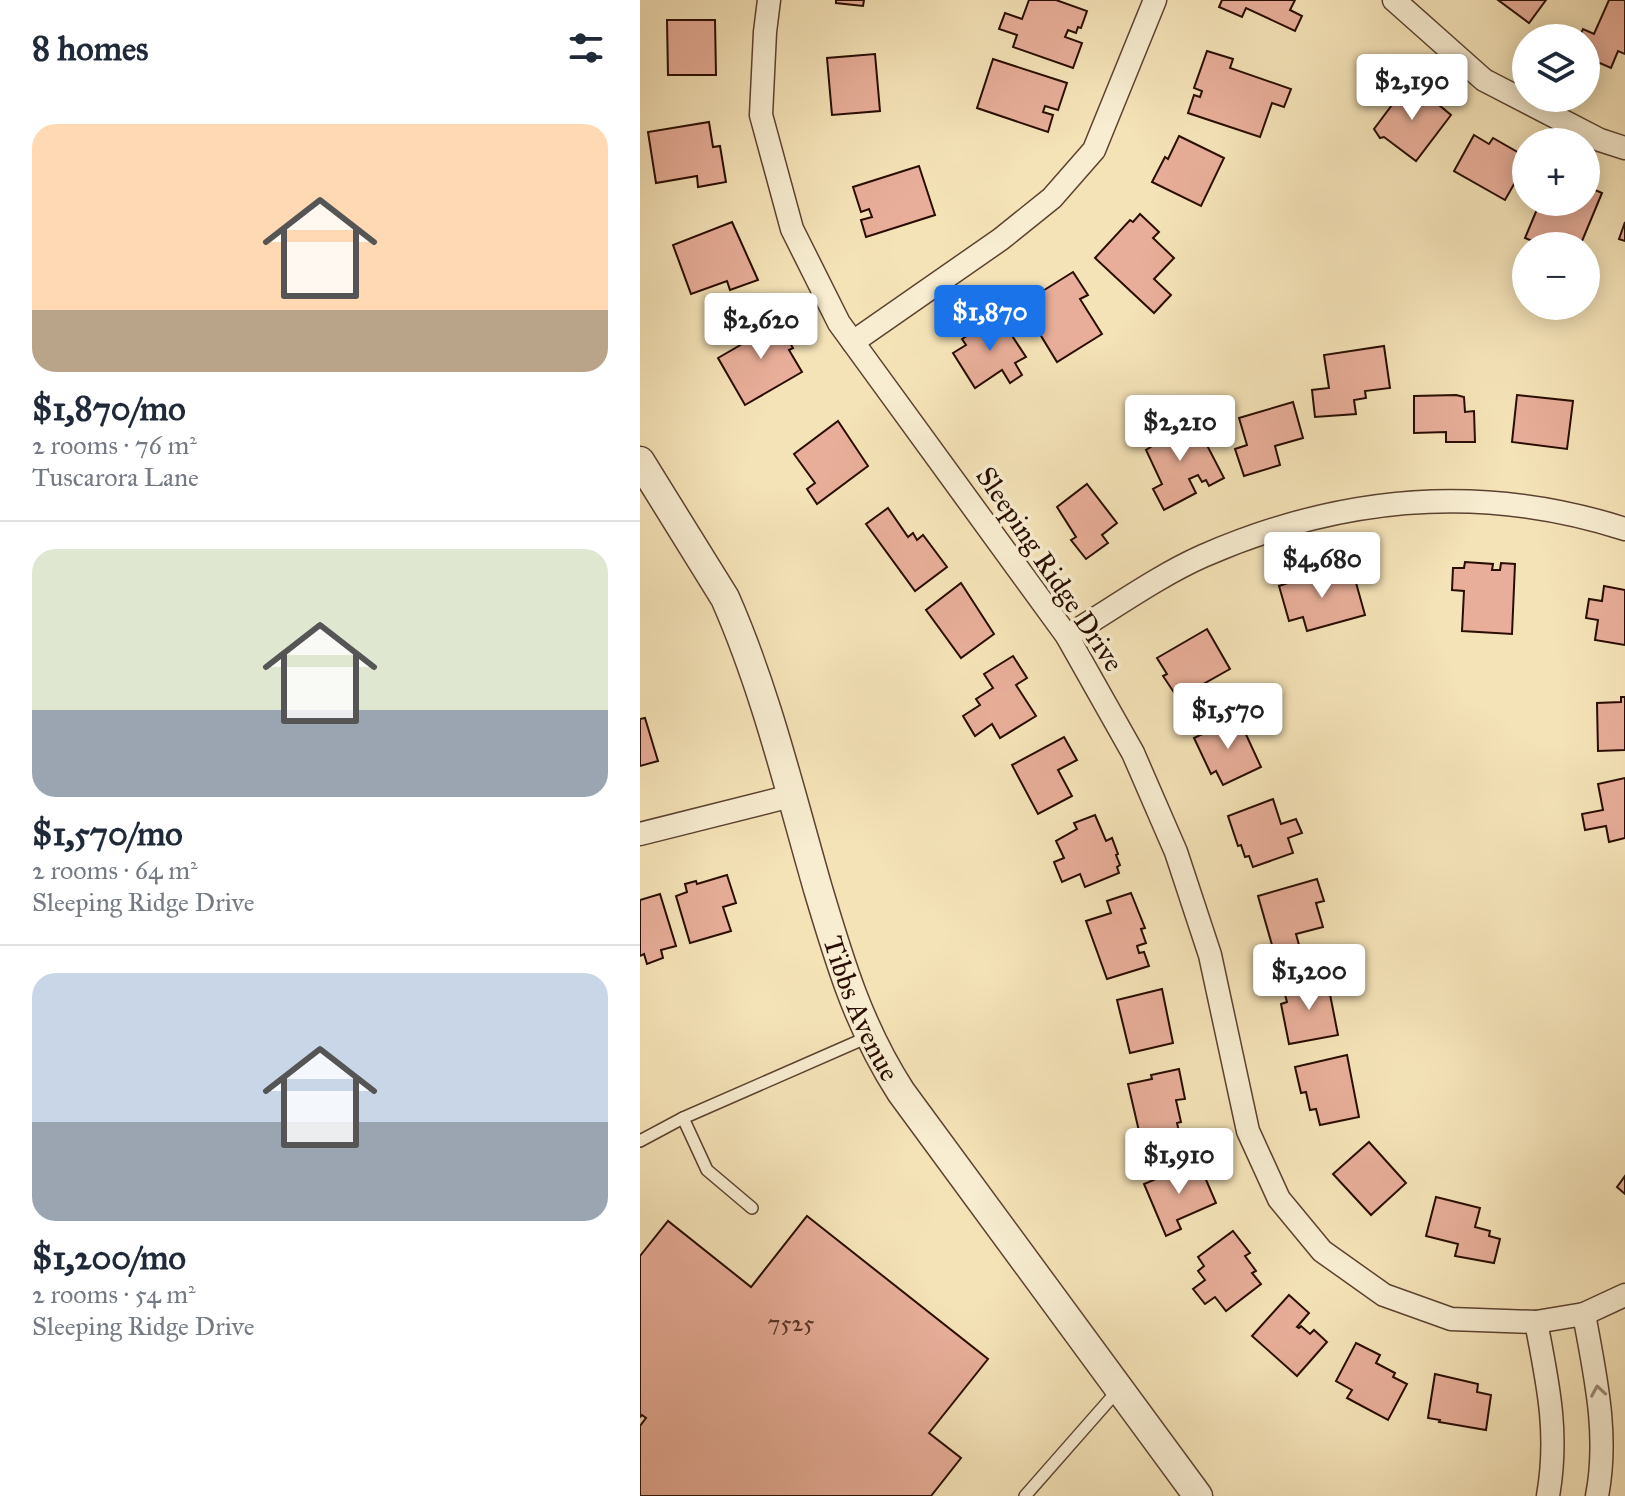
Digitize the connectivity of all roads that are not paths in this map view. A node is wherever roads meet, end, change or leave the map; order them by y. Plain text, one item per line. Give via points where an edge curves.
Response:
1 (769, 0) edge
2 (1155, 0) edge
3 (1394, 0) edge
4 (1625, 148) edge
5 (853, 342) junction
6 (640, 461) edge
7 (1625, 529) edge
8 (1067, 636) junction
9 (791, 796) junction
10 (640, 834) edge
11 (869, 1037) junction
12 (683, 1118) junction
13 (640, 1141) edge
14 (752, 1208) dead end
15 (1625, 1295) edge
16 (1584, 1314) junction
17 (1536, 1322) junction
18 (1119, 1388) junction
19 (1025, 1496) edge
20 (1198, 1496) edge
21 (1548, 1496) edge
22 (1597, 1496) edge

1 - 5 street, Sleeping Ridge Drive via 761,115 792,229
2 - 5 street via 1094,150 1052,198
3 - 4 street via 1484,80
5 - 8 street, Sleeping Ridge Drive
6 - 9 street, Tibbs Avenue via 725,598 750,659
7 - 8 street via 1581,515 1509,504 1426,500 1366,506 1268,530 1200,557
8 - 17 street, Sleeping Ridge Drive via 1133,753 1176,852 1210,955 1248,1131 1279,1199 1322,1251 1384,1295 1451,1319
9 - 10 street
9 - 11 street, Tibbs Avenue via 848,989
11 - 12 lane
11 - 18 street, Tibbs Avenue via 901,1092
12 - 13 lane
12 - 14 lane via 707,1170
15 - 16 street, Sleeping Ridge Drive
16 - 17 street, Sleeping Ridge Drive
22 -> 16 street via 1602,1423
17 - 21 street via 1554,1423
18 - 19 lane
18 - 20 street, Tibbs Avenue

